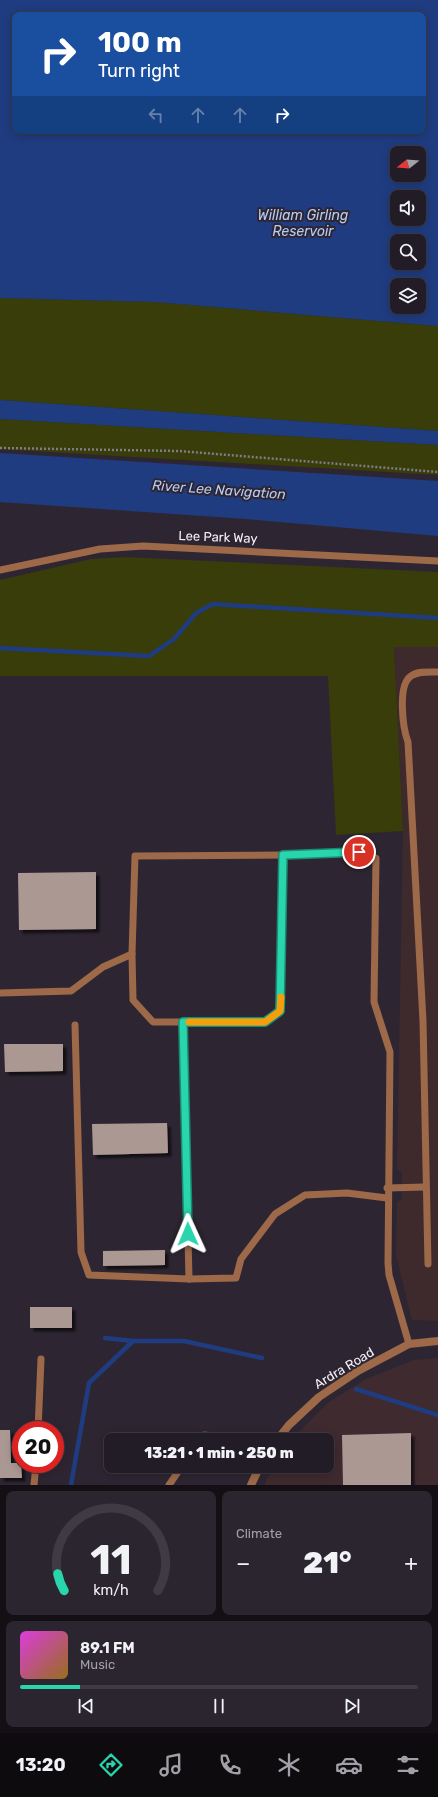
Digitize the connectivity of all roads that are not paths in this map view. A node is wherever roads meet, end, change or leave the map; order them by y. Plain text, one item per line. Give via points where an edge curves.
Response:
1 (438, 561) edge
2 (0, 570) edge
3 (438, 672) edge
4 (283, 855) junction
5 (132, 954) junction
6 (0, 993) edge
7 (183, 1022) junction
8 (75, 1025) dead end
9 (387, 1188) junction
10 (425, 1188) junction
11 (387, 1198) junction
12 (428, 1264) dead end
13 (189, 1279) junction
14 (438, 1341) edge
15 (409, 1344) junction
16 (41, 1359) dead end
17 (38, 1421) edge
18 (283, 1433) edge
19 (35, 1473) edge
20 (177, 1473) edge
21 (257, 1473) edge
22 (34, 1485) edge
23 (169, 1485) edge
24 (251, 1485) edge

1 - 2 lane, Lee Park Way via 226,549 128,547 100,549
3 - 10 lane via 411,676 406,680 402,691 405,734 408,742 423,1021
4 - 5 lane via 135,856
4 - 7 lane via 280,1011 265,1022
4 - 9 lane via 359,852 376,858 374,1002 390,1052
5 - 6 lane via 103,967 71,991
5 - 7 lane via 133,1000 153,1022
7 - 13 lane
8 - 13 lane via 81,1252 89,1275
9 - 10 lane
9 - 11 lane
10 - 12 lane
11 - 13 lane via 347,1193 306,1195 275,1214 241,1259 236,1278
11 - 15 lane via 389,1275
14 - 15 street, Ardra Road
15 - 18 street, Ardra Road via 358,1371 319,1397
16 - 17 lane
19 - 22 lane
20 - 23 lane
21 - 24 street

